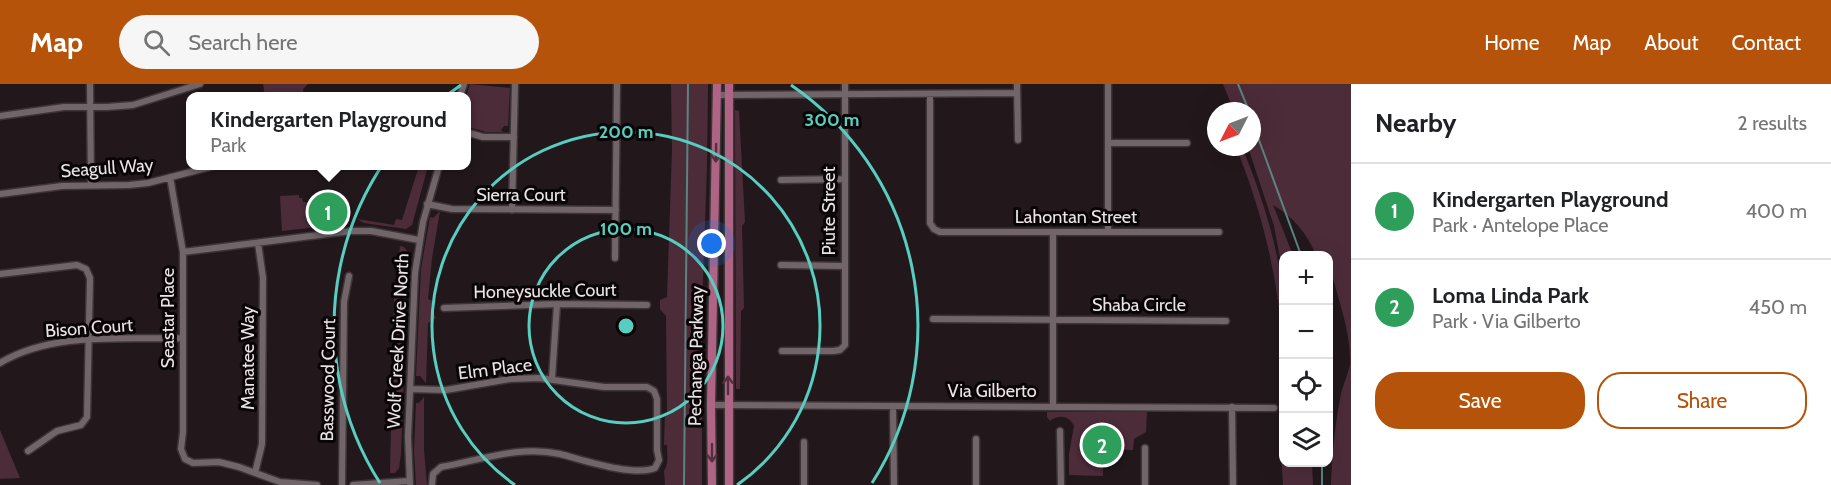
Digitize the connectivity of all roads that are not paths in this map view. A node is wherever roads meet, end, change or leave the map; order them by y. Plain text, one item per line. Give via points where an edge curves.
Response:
1 (90, 84) edge
2 (200, 84) edge
3 (515, 84) edge
4 (617, 84) edge
5 (717, 84) edge
6 (729, 84) edge
7 (845, 84) edge
8 (1017, 84) edge
9 (1108, 84) edge
10 (1017, 93) junction
11 (845, 94) junction
12 (930, 94) junction
13 (718, 95) junction
14 (729, 95) junction
15 (91, 107) junction
16 (0, 116) edge
17 (471, 133) edge
18 (514, 137) junction
19 (1018, 140) dead end
20 (1108, 143) junction
21 (1187, 143) dead end
22 (196, 170) edge
23 (437, 170) edge
24 (170, 177) junction
25 (844, 179) junction
26 (781, 180) dead end
27 (91, 185) junction
28 (0, 194) edge
29 (427, 204) junction
30 (512, 210) junction
31 (615, 210) junction
32 (1108, 231) junction
33 (1053, 232) junction
34 (1219, 232) dead end
35 (419, 240) junction
36 (258, 243) junction
37 (183, 252) junction
38 (615, 258) dead end
39 (781, 265) dead end
40 (844, 266) junction
41 (0, 274) edge
42 (350, 276) dead end
43 (557, 303) junction
44 (647, 305) dead end
45 (444, 308) dead end
46 (933, 319) dead end
47 (1051, 320) junction
48 (1226, 321) dead end
49 (183, 338) junction
50 (88, 339) junction
51 (782, 351) dead end
52 (0, 363) edge
53 (552, 378) junction
54 (410, 389) junction
55 (711, 405) junction
56 (728, 405) junction
57 (893, 406) junction
58 (1053, 406) junction
59 (1232, 407) junction
60 (1274, 408) dead end
61 (1060, 431) dead end
62 (976, 439) dead end
63 (804, 442) dead end
64 (1145, 448) dead end
65 (28, 451) dead end
66 (255, 474) junction
67 (410, 483) edge
68 (317, 485) edge
69 (342, 485) edge
70 (353, 485) edge
71 (432, 485) edge
72 (712, 485) edge
73 (729, 485) edge
74 (804, 485) edge
75 (894, 485) edge
76 (976, 485) edge
77 (1061, 485) edge
78 (1145, 485) edge
79 (1233, 485) edge

1 - 15 street
2 - 15 street via 134,105
3 - 18 street
4 - 31 street
5 - 13 main road, Pechanga Parkway
6 - 14 main road, Pechanga Parkway
7 - 11 street, Piute Street
8 - 10 street
9 - 20 street
10 - 12 street
10 - 19 street
11 - 12 street
11 - 14 street
11 - 25 street, Piute Street
12 - 33 street, Lahontan Street via 930,223 934,229
13 - 14 street
13 -> 55 main road, Pechanga Parkway
56 -> 14 main road, Pechanga Parkway
15 - 16 street
15 - 27 street
17 - 18 street
18 - 30 street
20 - 21 street
20 - 32 street
22 - 24 street, Seagull Way
23 - 29 street, Wolf Creek Drive North
24 - 27 street, Seagull Way via 129,185
24 - 37 street, Seastar Place
25 - 26 street
25 - 40 street, Piute Street
27 - 28 street, Seagull Way
29 - 30 street, Sierra Court via 452,210
29 - 35 street, Wolf Creek Drive North
30 - 31 street, Sierra Court
31 - 38 street
32 - 33 street, Lahontan Street
32 - 34 street, Lahontan Street
33 - 47 street
35 - 36 street via 351,231
35 - 54 street, Wolf Creek Drive North via 412,305
36 - 37 street
36 - 66 street, Manatee Way via 263,278 262,444
37 - 49 street, Seastar Place
39 - 40 street
40 - 51 street, Piute Street via 845,345 833,351
41 - 50 street via 60,265 86,269 90,278
42 - 69 street, Basswood Court via 344,302
43 - 44 street, Honeysuckle Court
43 - 45 street, Honeysuckle Court
43 - 53 street
46 - 47 street, Shaba Circle
47 - 48 street, Shaba Circle
47 - 58 street
49 - 50 street, Bison Court
49 - 66 street, Seastar Place via 181,449 185,459 193,463 229,464
50 - 52 street, Bison Court via 30,348
50 - 65 street via 86,421 57,431
53 - 54 street, Elm Place via 510,379 446,390
53 - 71 street, Elm Place via 604,387 647,387 654,391 659,460 655,468 647,471 607,467 558,454 517,451 441,467 433,474
54 - 67 street, Wolf Creek Drive North
55 - 56 street, Via Gilberto
55 -> 72 main road, Pechanga Parkway
56 - 57 street, Via Gilberto
56 - 73 main road, Pechanga Parkway
57 - 58 street, Via Gilberto
57 - 75 street
58 - 59 street, Via Gilberto
59 - 60 street, Via Gilberto
59 - 79 street
61 - 77 street
62 - 76 street
63 - 74 street
64 - 78 street
66 - 68 street via 280,482
67 - 70 street

